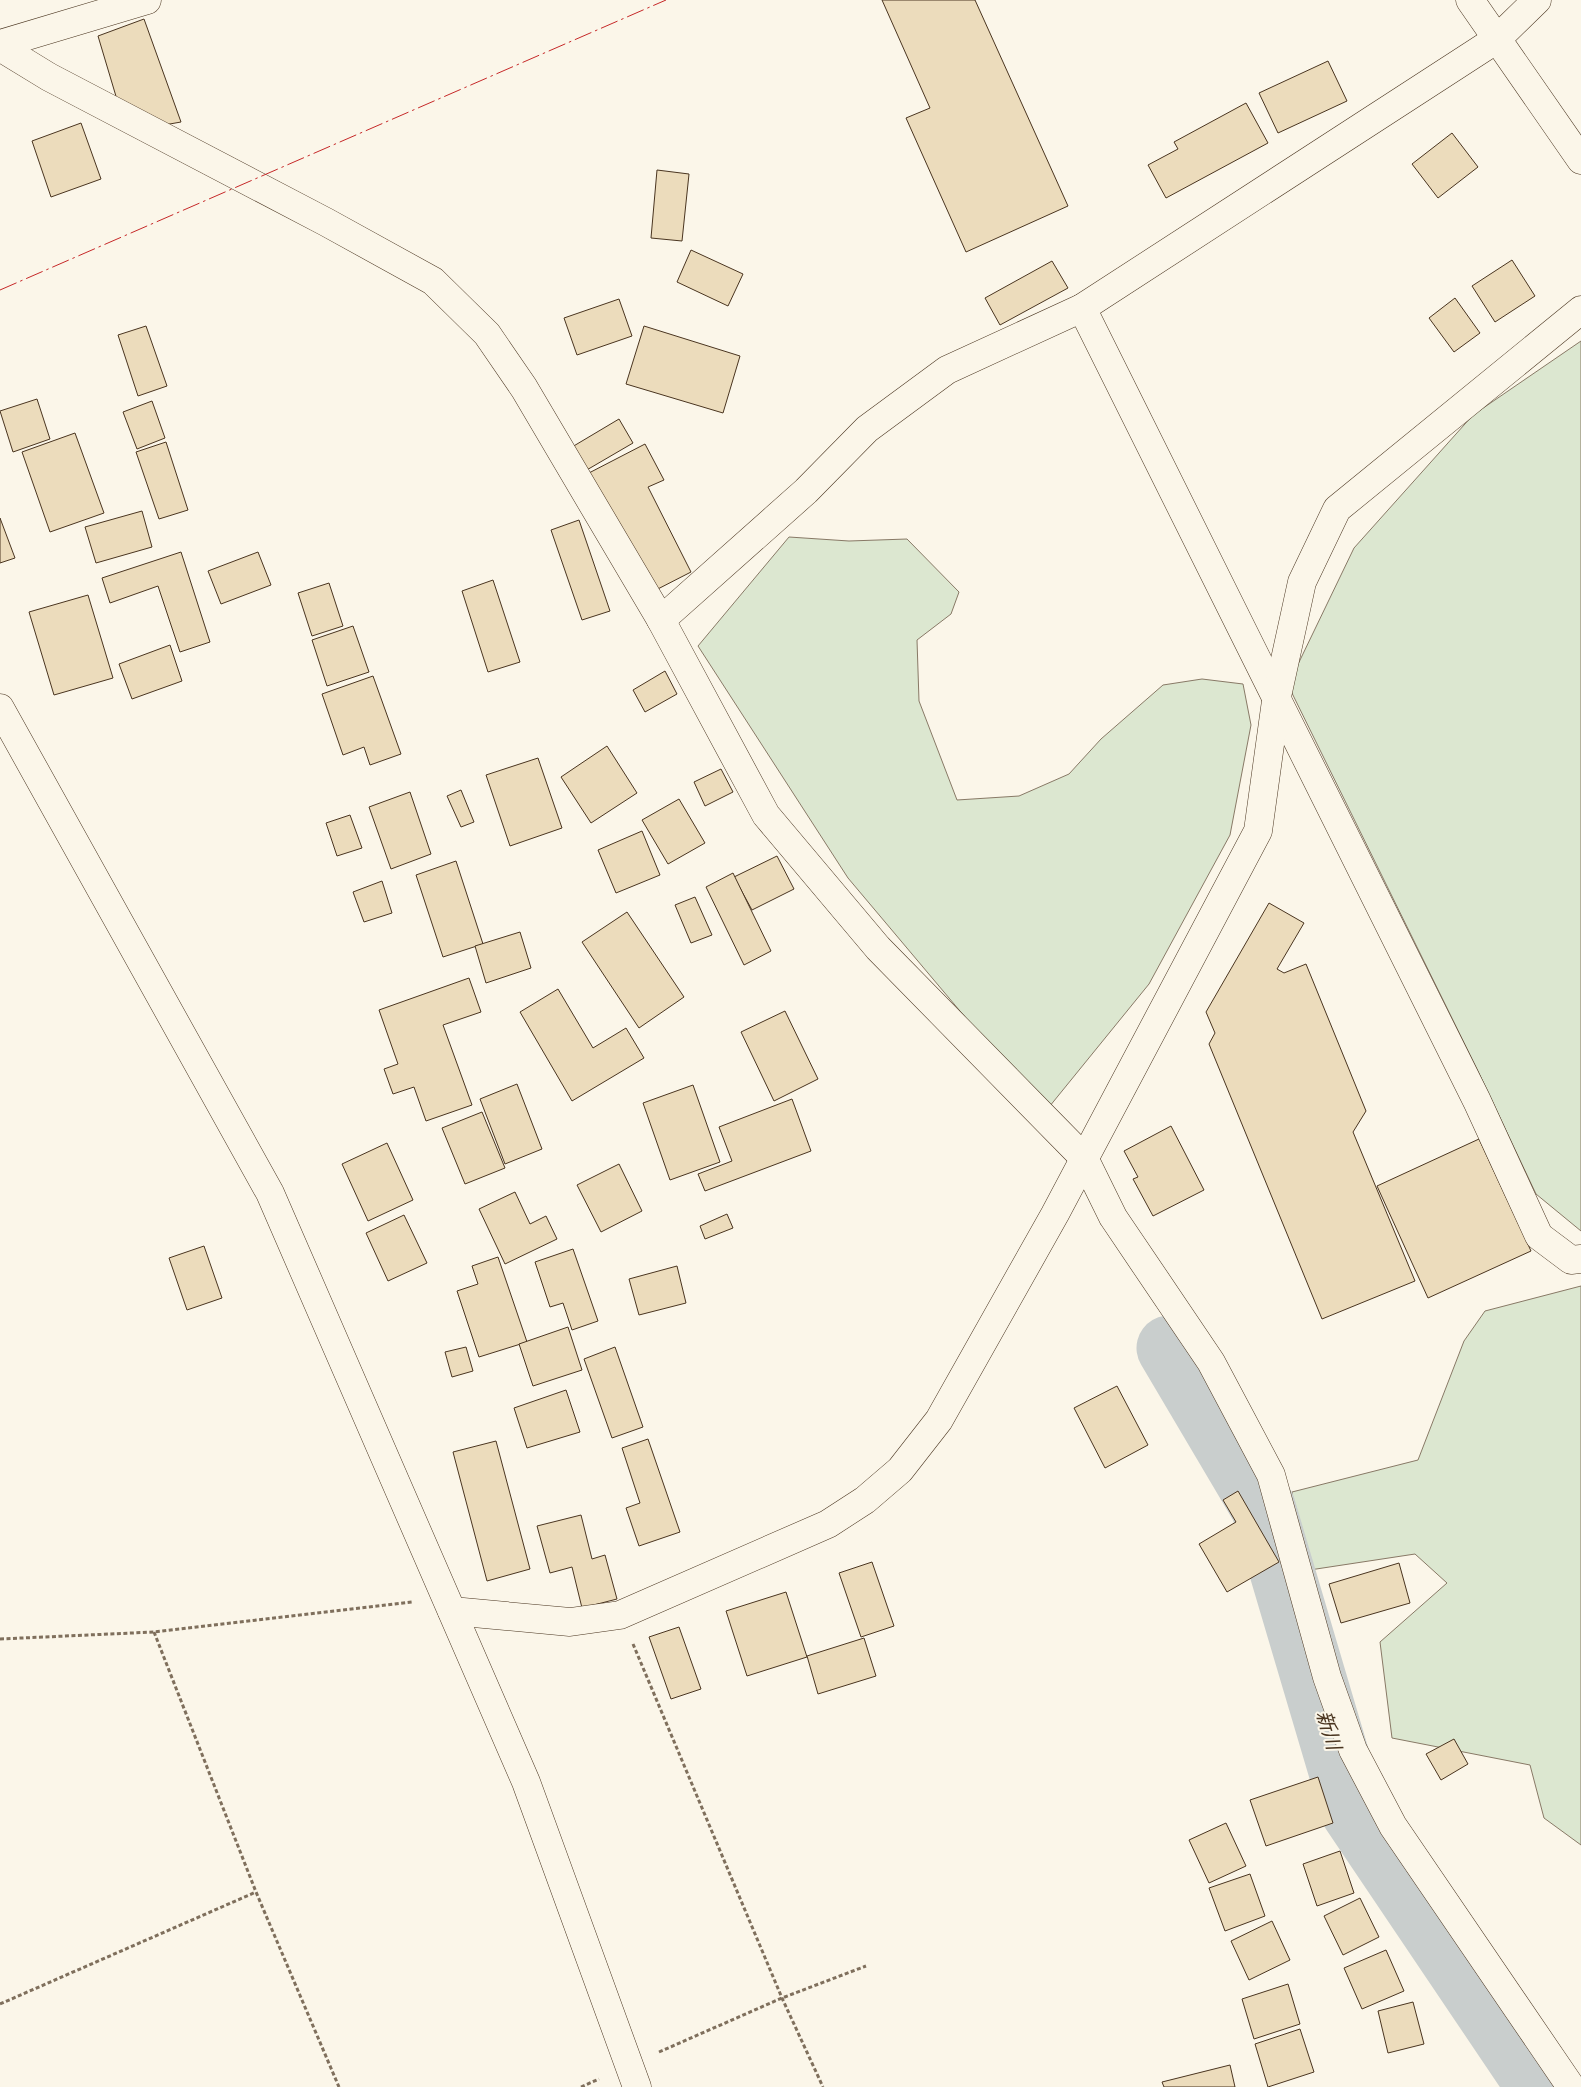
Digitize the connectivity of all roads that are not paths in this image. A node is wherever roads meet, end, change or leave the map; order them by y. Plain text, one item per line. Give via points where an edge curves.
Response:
1 (147, 0) edge
2 (1470, 0) edge
3 (1537, 0) edge
4 (1497, 40) junction
5 (0, 45) edge
6 (1581, 160) edge
7 (1082, 308) junction
8 (1581, 310) edge
9 (661, 620) junction
10 (1276, 701) junction
11 (0, 708) edge
12 (1084, 1158) junction
13 (1581, 1259) edge
14 (452, 1611) junction
15 (633, 2076) edge
16 (1570, 2087) edge

1 - 5 street
2 - 4 street
3 - 4 street
4 - 6 street
4 - 7 street
5 - 9 street via 49,77 433,281 487,334 524,388
7 - 9 street via 947,370 867,429 806,491
7 - 10 street
8 - 10 street via 1337,509 1302,582
9 - 12 street via 766,815 878,948
10 - 12 street via 1258,831
10 - 13 street via 1477,1101 1539,1236 1571,1260
11 - 14 street via 270,1193
12 - 14 street via 939,1420 900,1470 865,1500 828,1524 620,1615 570,1622
12 - 16 street via 1113,1217 1212,1362 1271,1475 1327,1677 1353,1750 1393,1826
14 - 15 street via 526,1782

